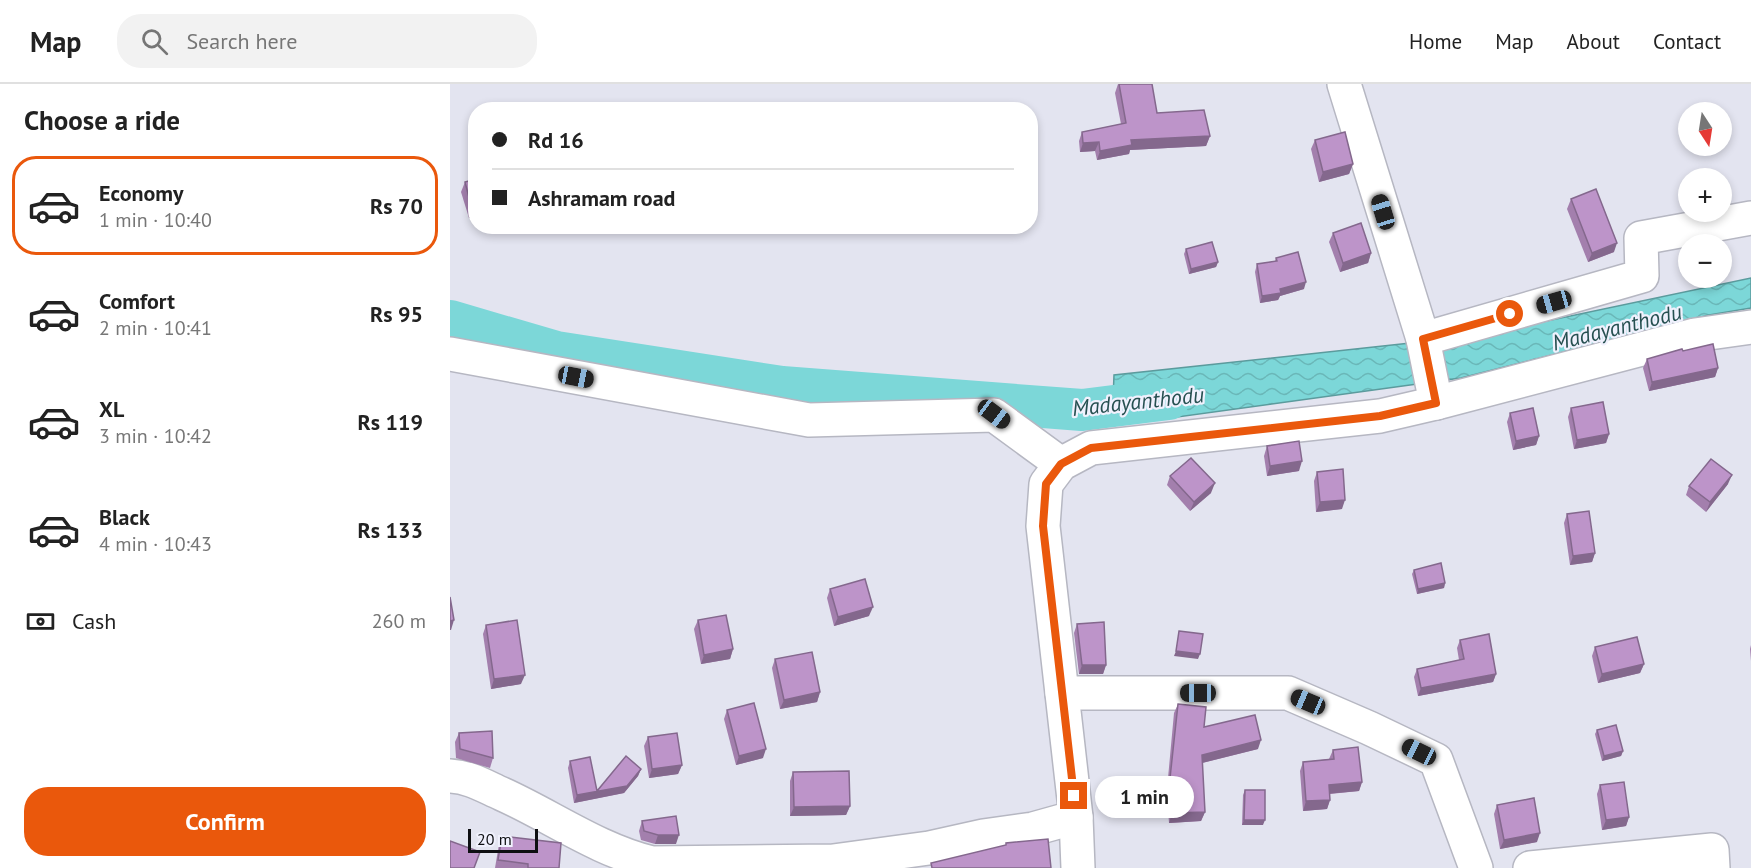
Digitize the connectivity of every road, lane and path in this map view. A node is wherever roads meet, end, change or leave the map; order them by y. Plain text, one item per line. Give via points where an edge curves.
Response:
1 (1344, 84) edge
2 (1751, 218) edge
3 (1751, 327) edge
4 (1423, 339) junction
5 (450, 354) edge
6 (1436, 403) junction
7 (1061, 464) junction
8 (1062, 693) junction
9 (450, 776) edge
10 (1076, 817) junction
11 (1078, 868) edge
12 (1476, 868) edge
13 (1530, 868) edge
14 (1713, 868) edge

1 - 4 street
2 - 4 street via 1641,238 1642,276
3 - 6 street via 1695,336
4 - 6 street
5 - 7 street via 809,420 994,414
6 - 7 street via 1380,416 1091,448
7 - 8 street via 1046,484 1043,526
8 - 10 street
8 - 12 street via 1288,693 1436,760
9 - 10 street via 464,777 588,838 652,863 833,861 1034,829
10 - 11 street
13 - 14 street via 1712,850

